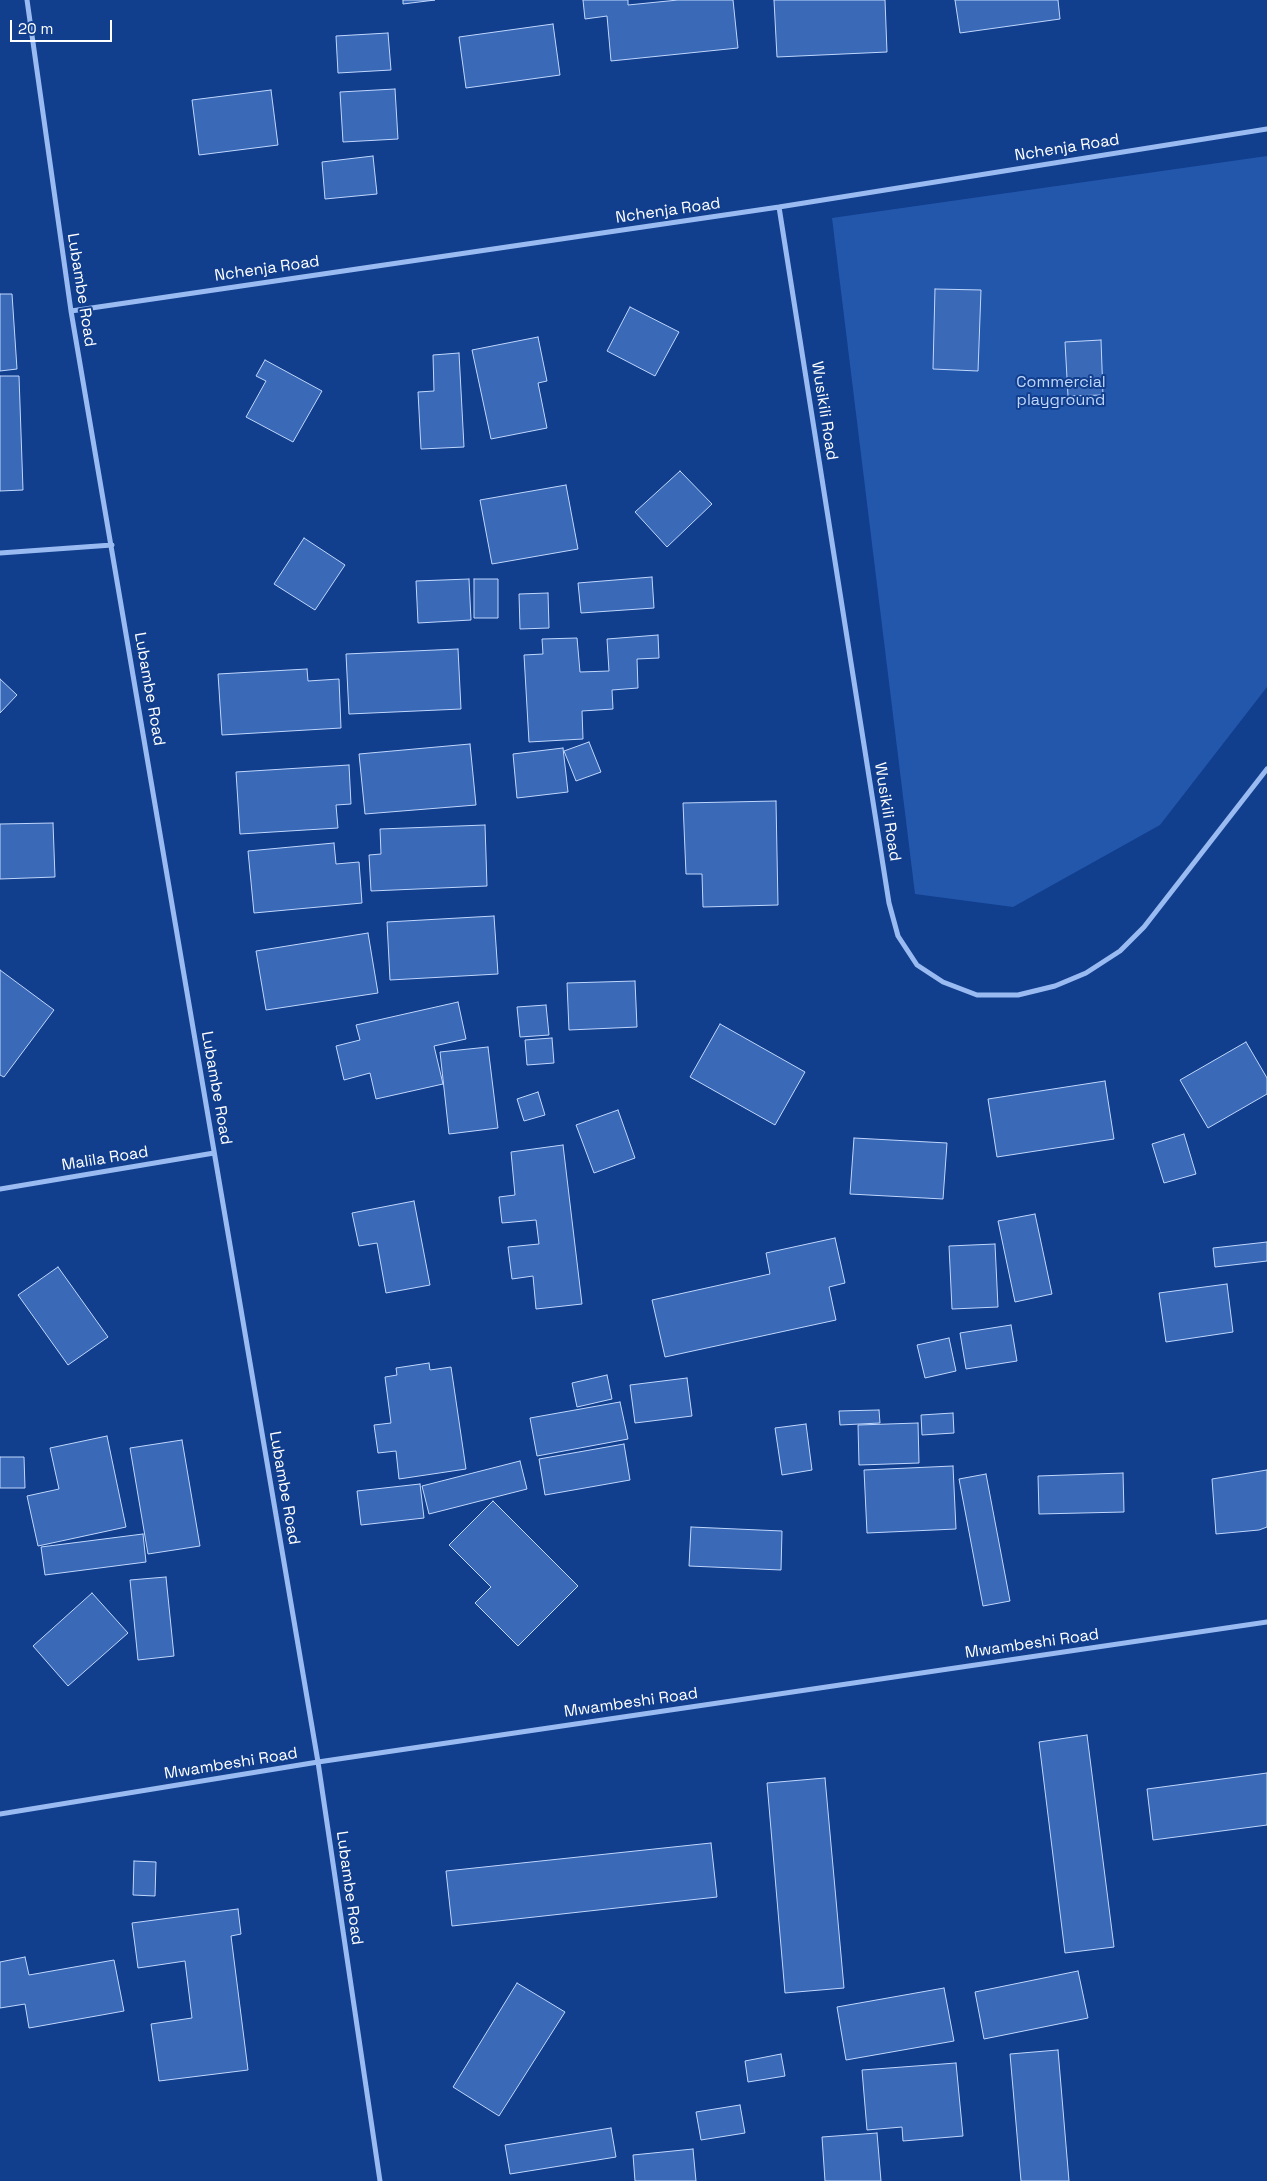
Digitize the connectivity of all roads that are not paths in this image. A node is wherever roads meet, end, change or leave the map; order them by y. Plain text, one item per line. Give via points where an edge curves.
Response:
1 (27, 0) edge
2 (1267, 128) edge
3 (779, 207) junction
4 (71, 311) junction
5 (112, 546) junction
6 (0, 553) edge
7 (1267, 769) edge
8 (214, 1153) junction
9 (0, 1189) edge
10 (1267, 1622) edge
11 (318, 1762) junction
12 (0, 1814) edge
13 (380, 2181) edge

1 - 4 street, Lubambe Road
2 - 3 street, Nchenja Road
3 - 4 street, Nchenja Road
3 - 7 street, Wusikili Road via 889,903 898,936 917,965 943,982 978,995 1018,995 1055,986 1086,973 1120,951 1144,927
4 - 5 street, Lubambe Road
5 - 6 street
5 - 8 street, Lubambe Road
8 - 9 street, Malila Road
8 - 11 street, Lubambe Road
10 - 11 street, Mwambeshi Road
11 - 12 street, Mwambeshi Road
11 - 13 street, Lubambe Road

